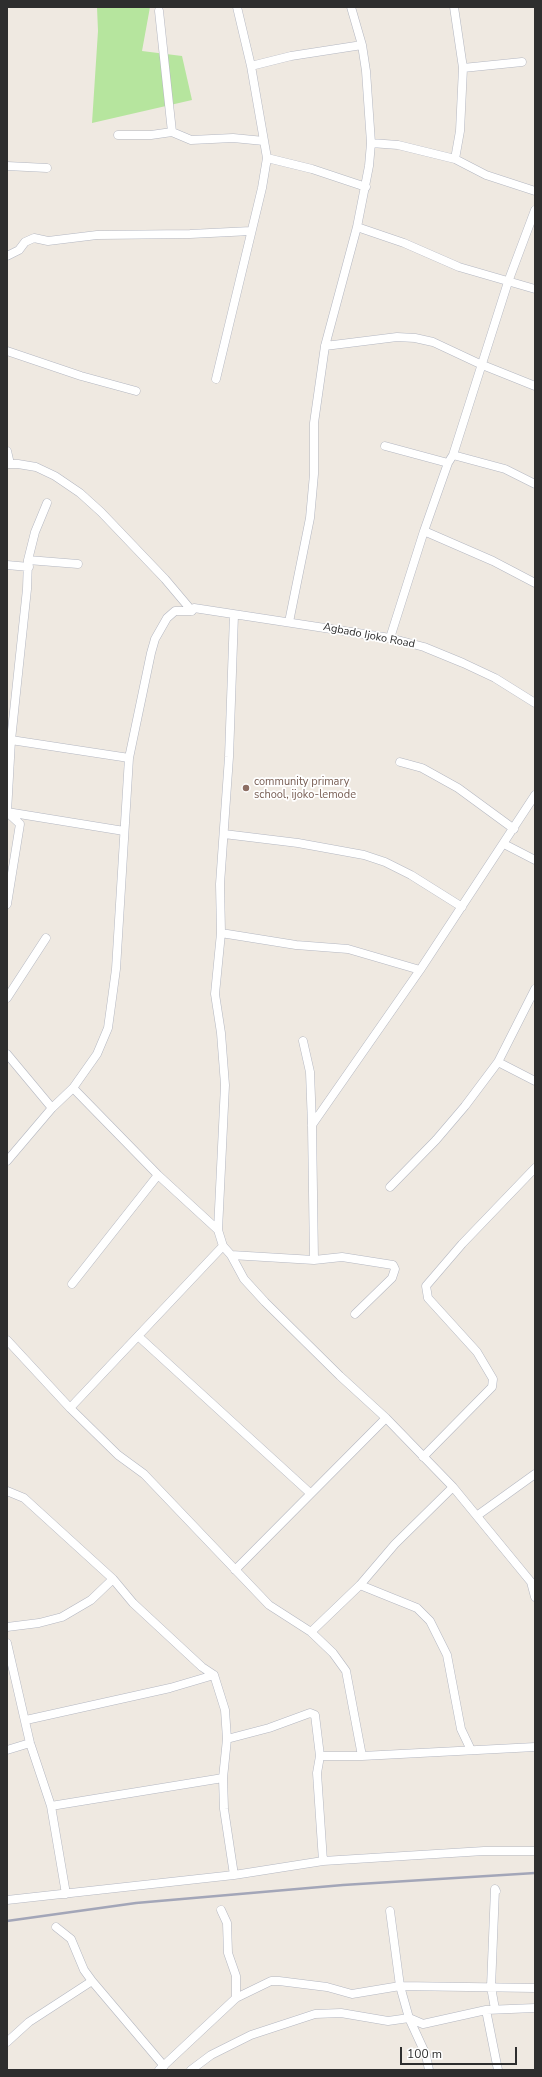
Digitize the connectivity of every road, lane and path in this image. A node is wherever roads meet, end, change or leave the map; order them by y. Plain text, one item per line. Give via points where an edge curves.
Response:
1 (236, 7) edge
2 (351, 7) edge
3 (454, 7) edge
4 (159, 11) dead end
5 (362, 45) junction
6 (522, 62) dead end
7 (251, 66) junction
8 (463, 68) junction
9 (172, 132) junction
10 (118, 134) dead end
11 (264, 141) junction
12 (371, 143) junction
13 (267, 158) junction
14 (455, 159) junction
15 (7, 166) edge
16 (47, 168) dead end
17 (366, 187) junction
18 (535, 191) edge
19 (535, 210) edge
20 (357, 227) junction
21 (251, 230) junction
22 (7, 256) edge
23 (508, 282) junction
24 (535, 289) edge
25 (325, 346) junction
26 (7, 351) edge
27 (480, 364) junction
28 (216, 379) dead end
29 (535, 386) edge
30 (136, 391) dead end
31 (385, 446) dead end
32 (7, 451) edge
33 (453, 455) junction
34 (448, 463) junction
35 (8, 464) edge
36 (535, 484) edge
37 (47, 503) dead end
38 (424, 531) junction
39 (29, 564) junction
40 (78, 564) dead end
41 (7, 565) edge
42 (535, 583) edge
43 (192, 610) junction
44 (234, 615) junction
45 (289, 622) junction
46 (390, 638) junction
47 (535, 703) edge
48 (11, 740) junction
49 (129, 758) junction
50 (400, 762) dead end
51 (535, 795) edge
52 (7, 812) edge
53 (514, 829) junction
54 (124, 831) junction
55 (224, 834) junction
56 (504, 844) junction
57 (535, 860) edge
58 (7, 904) edge
59 (462, 907) junction
60 (221, 933) junction
61 (46, 938) dead end
62 (420, 970) junction
63 (535, 989) edge
64 (7, 998) edge
65 (303, 1041) dead end
66 (7, 1054) edge
67 (498, 1062) junction
68 (535, 1081) edge
69 (73, 1088) junction
70 (52, 1108) junction
71 (312, 1125) junction
72 (7, 1161) edge
73 (535, 1168) edge
74 (158, 1175) junction
75 (390, 1187) dead end
76 (218, 1230) junction
77 (223, 1246) junction
78 (232, 1255) junction
79 (314, 1260) junction
80 (72, 1284) dead end
81 (355, 1314) dead end
82 (138, 1336) junction
83 (7, 1340) edge
84 (70, 1408) junction
85 (386, 1418) junction
86 (423, 1457) junction
87 (535, 1474) edge
88 (453, 1487) junction
89 (7, 1491) edge
90 (310, 1493) junction
91 (478, 1515) junction
92 (235, 1570) junction
93 (113, 1579) junction
94 (533, 1581) edge
95 (360, 1586) junction
96 (535, 1597) edge
97 (7, 1627) edge
98 (311, 1632) junction
99 (7, 1644) edge
100 (214, 1675) junction
101 (26, 1720) junction
102 (227, 1739) junction
103 (30, 1743) junction
104 (535, 1747) edge
105 (7, 1750) edge
106 (471, 1750) junction
107 (320, 1756) junction
108 (362, 1756) junction
109 (223, 1778) junction
110 (51, 1806) junction
111 (535, 1851) edge
112 (323, 1861) junction
113 (234, 1875) junction
114 (496, 1890) dead end
115 (66, 1894) junction
116 (7, 1900) edge
117 (221, 1910) dead end
118 (390, 1911) dead end
119 (56, 1927) dead end
120 (92, 1981) junction
121 (400, 1986) junction
122 (491, 1987) junction
123 (535, 1988) edge
124 (236, 1998) junction
125 (535, 2008) edge
126 (495, 2009) junction
127 (486, 2010) junction
128 (409, 2018) junction
129 (423, 2024) junction
130 (7, 2042) edge
131 (421, 2043) junction
132 (162, 2068) edge
133 (191, 2070) edge
134 (429, 2070) edge
135 (498, 2070) edge

1 - 7 street
2 - 5 street
3 - 8 street
4 - 9 street
5 - 7 street via 291,56
5 - 12 street
6 - 8 street
7 - 11 street
8 - 14 street via 460,131
9 - 10 street via 151,135
9 - 11 street via 191,140 233,138
11 - 13 street
12 - 14 street via 398,145
12 - 17 street
13 - 17 street via 312,169
13 - 21 street
14 - 18 street via 486,174
15 - 16 street
17 - 20 street
19 - 23 street
20 - 23 street via 404,243 459,267
20 - 25 street
21 - 22 street via 190,234 97,235 48,242 34,238
21 - 28 street
23 - 24 street
23 - 27 street
25 - 27 street via 397,337 415,338 433,342
25 - 45 street via 314,423 314,474 310,518
26 - 30 street
27 - 29 street
27 - 33 street
31 - 34 street
32 - 35 street
33 - 34 street
33 - 36 street via 505,469
34 - 38 street
35 - 43 street via 36,467 80,493 160,573
37 - 39 street via 35,532
38 - 42 street via 493,561
38 - 46 street
39 - 40 street
39 - 41 street
39 - 48 street
43 - 44 street, Agbado Ijoko Road via 194,608
43 - 49 street, Agbado Ijoko Road via 175,611 167,618 155,639
44 - 45 street, Agbado Ijoko Road
44 - 55 street
45 - 46 street, Agbado Ijoko Road
46 - 47 street, Agbado Ijoko Road via 424,646 463,663 495,678
48 - 49 street
48 - 52 street
49 - 54 street
50 - 53 street via 422,768 458,788
51 - 53 street
52 - 54 street
52 - 58 street via 20,824
53 - 56 street
54 - 69 street via 116,969 108,1028 97,1054
55 - 59 street via 364,854 411,875
55 - 60 street via 220,884
56 - 57 street
56 - 59 street
59 - 62 street
60 - 62 street via 296,945 348,949
60 - 76 street via 215,994 225,1085
61 - 64 street
62 - 71 street
63 - 67 street
65 - 71 street via 310,1072
66 - 70 street
67 - 68 street
67 - 75 street via 466,1106
69 - 70 street
69 - 74 street
70 - 72 street
71 - 79 street
73 - 86 street via 462,1244 426,1286 428,1298 477,1352 493,1379 492,1387
74 - 76 street
74 - 80 street
76 - 77 street
77 - 78 street
77 - 82 street
78 - 79 street
78 - 85 street via 244,1279 265,1302
79 - 81 street via 342,1257 393,1265 395,1269 392,1278
82 - 84 street
82 - 90 street
83 - 84 street
84 - 92 street via 118,1455 144,1474
85 - 86 street
85 - 90 street
86 - 88 street
87 - 91 street
88 - 91 street
88 - 95 street via 394,1544
89 - 93 street via 24,1498
90 - 92 street
91 - 94 street via 486,1529
92 - 98 street via 269,1605
93 - 97 street via 91,1600 62,1617
93 - 100 street via 134,1603 202,1667
94 - 96 street
95 - 98 street
95 - 106 street via 417,1608 430,1621 447,1655 461,1729
98 - 108 street via 333,1653 346,1671
99 - 101 street
100 - 101 street via 170,1688
100 - 102 street via 223,1701
101 - 103 street
102 - 107 street via 269,1728 310,1713 317,1719
102 - 109 street
103 - 105 street
103 - 110 street
104 - 106 street
106 - 108 street
107 - 108 street
107 - 112 street via 317,1773
109 - 110 street
109 - 113 street via 224,1809
110 - 115 street
111 - 112 street via 484,1851
112 - 113 street
113 - 115 street
114 - 122 street
115 - 116 street
117 - 124 street via 227,1923 228,1953 236,1976
118 - 121 street
119 - 120 street via 71,1939 84,1970
120 - 130 street via 29,2022
120 - 132 street
121 - 122 street
121 - 124 street via 352,1994 327,1987 279,1981 260,1985
121 - 128 street
122 - 123 street
122 - 126 street
124 - 132 street
125 - 126 street
126 - 127 street
127 - 129 street
127 - 135 street
128 - 129 street
128 - 131 street
128 - 133 street via 388,2021 341,2013 315,2014 251,2035 211,2055
129 - 131 street
131 - 134 street

